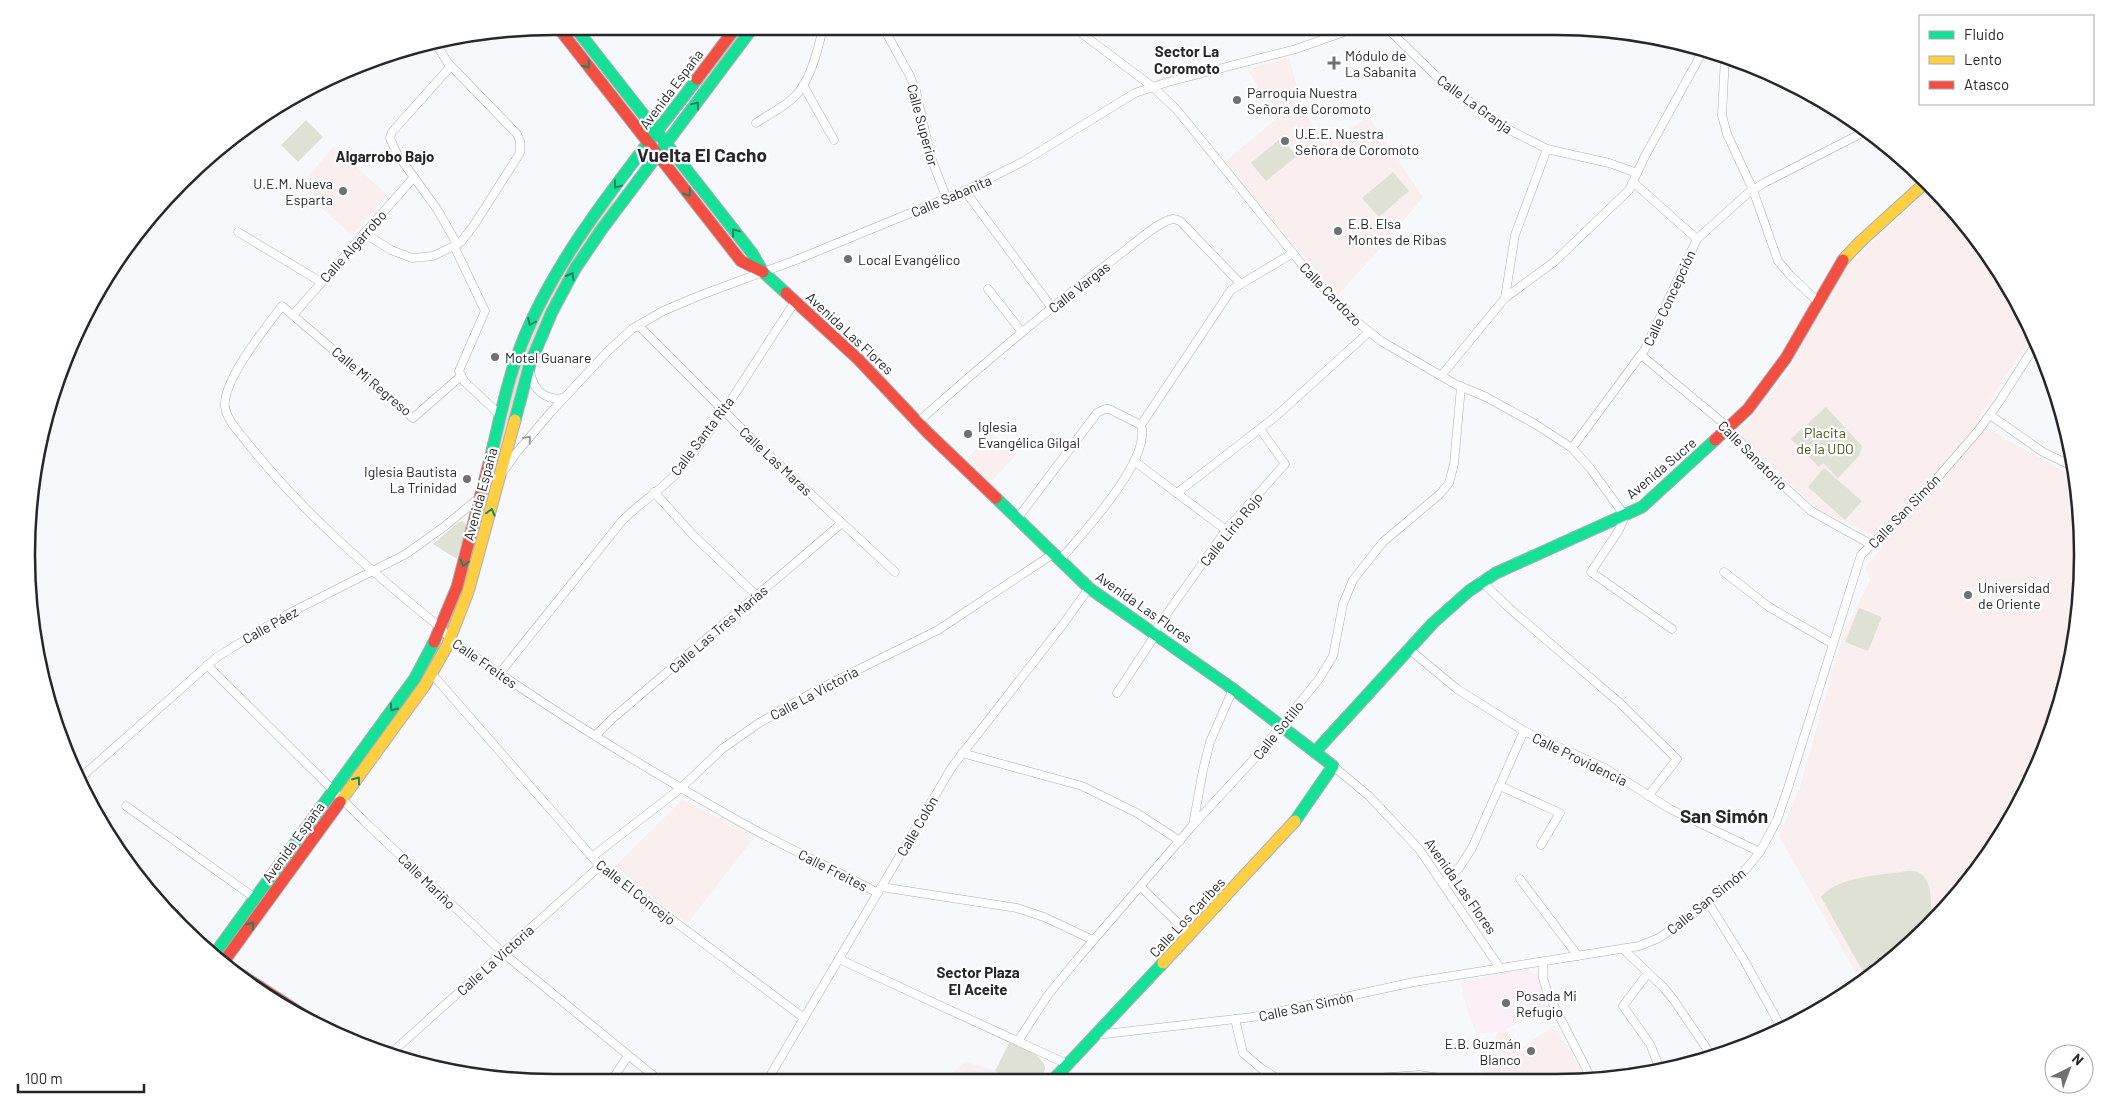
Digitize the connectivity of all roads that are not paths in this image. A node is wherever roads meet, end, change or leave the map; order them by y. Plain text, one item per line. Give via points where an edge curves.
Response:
1 (564, 35) edge
2 (581, 35) edge
3 (730, 35) edge
4 (747, 35) edge
5 (821, 35) edge
6 (887, 35) edge
7 (1084, 35) edge
8 (1335, 35) edge
9 (1394, 35) edge
10 (439, 48) edge
11 (1700, 56) edge
12 (1725, 64) edge
13 (451, 66) junction
14 (803, 86) junction
15 (1153, 87) junction
16 (756, 123) dead end
17 (657, 132) junction
18 (1859, 134) edge
19 (834, 140) dead end
20 (649, 144) junction
21 (666, 144) junction
22 (1547, 149) junction
23 (658, 155) junction
24 (1637, 173) junction
25 (414, 177) junction
26 (1634, 182) junction
27 (1921, 186) edge
28 (1754, 190) junction
29 (965, 191) junction
30 (947, 199) junction
31 (238, 232) dead end
32 (364, 233) junction
33 (1697, 239) junction
34 (456, 245) junction
35 (1293, 253) junction
36 (763, 272) junction
37 (321, 282) junction
38 (1240, 283) junction
39 (988, 289) dead end
40 (1504, 298) junction
41 (795, 302) junction
42 (1818, 302) junction
43 (282, 306) joint
44 (1052, 308) junction
45 (292, 314) junction
46 (638, 326) junction
47 (1022, 332) junction
48 (1369, 332) junction
49 (2032, 351) edge
50 (1641, 355) junction
51 (530, 364) junction
52 (461, 376) junction
53 (1441, 376) junction
54 (1461, 387) junction
55 (564, 398) junction
56 (724, 411) junction
57 (1990, 415) junction
58 (501, 416) junction
59 (918, 422) junction
60 (1141, 425) junction
61 (1260, 429) junction
62 (1728, 429) junction
63 (1572, 448) junction
64 (1134, 461) junction
65 (2066, 463) edge
66 (499, 478) junction
67 (654, 492) junction
68 (1177, 493) junction
69 (481, 496) junction
70 (1625, 516) junction
71 (1017, 519) junction
72 (842, 524) junction
73 (1226, 530) junction
74 (1872, 544) junction
75 (1057, 557) junction
76 (372, 572) junction
77 (895, 572) dead end
78 (1724, 572) dead end
79 (1481, 581) junction
80 (1089, 588) junction
81 (757, 596) junction
82 (441, 628) junction
83 (1672, 629) dead end
84 (1155, 633) junction
85 (450, 640) junction
86 (1833, 644) junction
87 (1409, 649) junction
88 (207, 665) junction
89 (432, 674) junction
90 (499, 674) junction
91 (1232, 689) junction
92 (1117, 693) dead end
93 (1282, 726) junction
94 (1524, 731) junction
95 (595, 736) junction
96 (1315, 752) junction
97 (962, 753) junction
98 (1333, 766) junction
99 (85, 774) edge
100 (1500, 786) junction
101 (681, 788) junction
102 (334, 791) junction
103 (1648, 796) junction
104 (343, 800) junction
105 (126, 806) dead end
106 (1193, 825) junction
107 (1180, 841) junction
108 (1541, 845) dead end
109 (1760, 852) junction
110 (592, 857) junction
111 (600, 866) junction
112 (1520, 879) dead end
113 (1443, 883) junction
114 (1141, 887) junction
115 (879, 890) junction
116 (255, 898) junction
117 (1708, 902) junction
118 (1190, 935) junction
119 (1093, 940) junction
120 (1622, 949) junction
121 (222, 953) edge
122 (503, 953) junction
123 (223, 954) edge
124 (1578, 956) junction
125 (839, 958) junction
126 (1543, 962) junction
127 (1500, 968) junction
128 (1648, 973) junction
129 (804, 1018) junction
130 (1235, 1019) junction
131 (1778, 1023) edge
132 (1094, 1035) junction
133 (1018, 1041) junction
134 (396, 1049) edge
135 (1708, 1050) edge
136 (628, 1056) junction
137 (1067, 1064) junction
138 (1658, 1064) edge
139 (1588, 1073) edge
140 (616, 1074) edge
141 (651, 1074) edge
142 (771, 1074) edge
143 (1058, 1074) edge
144 (1269, 1074) edge

1 -> 20 street, Avenida Las Flores
2 - 17 street, Avenida Las Flores
3 - 17 street, Avenida España
21 -> 4 street, Avenida España
5 - 14 street
6 - 30 street, Calle Superior via 916,91 931,158
7 - 15 street, Calle Cardozo
8 - 15 street, Calle Sabanita via 1296,49
9 - 22 street, Calle La Granja via 1435,75 1481,112
10 - 13 street
11 - 24 street
12 - 28 street via 1722,115
13 - 25 street via 390,134 392,145
13 - 34 street via 517,134 521,146 516,160 474,226
14 - 16 street via 794,98
14 - 19 street
15 - 29 street, Calle Sabanita via 1135,94 1024,161
15 - 35 street, Calle Cardozo via 1177,110
17 - 20 street, Avenida España
17 - 21 street, Avenida Las Flores
18 - 28 street, Calle Concepción via 1782,172
20 - 23 street, Avenida Las Flores
20 -> 58 street, Avenida España via 556,274 522,343
21 - 23 street, Avenida España
36 -> 21 street, Avenida Las Flores via 752,253
22 - 24 street, Calle La Granja
22 - 40 street via 1514,235
23 -> 36 street, Avenida Las Flores via 741,261
51 -> 23 street, Avenida España via 575,269
24 - 26 street
25 - 32 street, Calle Algarrobo
25 - 34 street via 437,209
26 - 33 street
26 - 40 street via 1570,247 1532,280
27 - 42 street, Avenida Sucre via 1848,255
28 - 33 street, Calle Concepción
28 - 42 street via 1778,261
29 - 30 street, Calle Sabanita
29 - 44 street
30 - 36 street, Calle Sabanita
31 - 37 street
32 - 34 street via 391,250 412,258 433,256
32 - 37 street, Calle Algarrobo
33 - 50 street, Calle Concepción
34 - 52 street via 485,311 459,366
35 - 38 street
35 - 48 street, Calle Cardozo via 1324,290
36 - 41 street, Avenida Las Flores
36 - 46 street, Calle Sabanita via 700,295
37 - 45 street, Calle Algarrobo
38 - 44 street, Calle Vargas via 1185,225 1173,219 1142,238
38 - 60 street via 1227,294
39 - 47 street
40 - 53 street
41 - 56 street, Calle Santa Rita
41 - 59 street, Avenida Las Flores via 858,359
42 - 62 street, Avenida Sucre via 1769,382
43 - 45 street, Calle Mi Regreso
43 - 76 street, Calle Freites via 242,362 225,400 228,415 279,481
44 - 47 street, Calle Vargas
45 - 52 street, Calle Mi Regreso via 413,418
46 - 55 street, Calle Sabanita
46 - 56 street, Calle Las Maras
47 - 59 street, Calle Vargas
48 - 53 street, Calle Cardozo
48 - 61 street
49 - 57 street, Calle San Simón
50 - 62 street, Calle Sanatorio
50 - 63 street, Calle Concepción
51 - 55 street via 533,383 539,392 549,398
51 - 66 street, Avenida España
52 - 58 street
53 - 54 street, Calle Cardozo
54 - 63 street, Calle Cardozo via 1502,405
54 - 93 street, Calle Sotillo via 1454,464 1449,484 1383,542 1360,569 1347,590 1333,656
66 -> 55 street, Calle Sabanita
56 - 67 street, Calle Santa Rita via 682,468
56 - 72 street, Calle Las Maras
57 - 65 street via 2036,448
57 - 74 street, Calle San Simón via 1925,492
58 - 69 street, Avenida España
59 - 71 street, Avenida Las Flores
60 - 64 street, Calle La Victoria via 1143,434
60 - 71 street via 1109,409 1097,413
61 - 68 street
61 - 73 street, Calle Lirio Rojo via 1285,464
62 - 70 street, Avenida Sucre via 1650,502
62 - 74 street, Calle Sanatorio via 1811,511
63 - 70 street, Calle Cardozo
64 - 68 street
64 - 75 street, Calle La Victoria via 1113,495
85 -> 66 street, Avenida España via 474,572
67 - 81 street via 694,536
67 - 90 street, Calle Santa Rita via 622,521
68 - 73 street
69 - 76 street, Calle Páez via 420,545
69 -> 82 street, Avenida España via 462,569
70 - 79 street, Avenida Sucre
70 - 83 street via 1591,572
71 - 75 street, Avenida Las Flores
72 - 77 street, Calle Las Maras
72 - 81 street, Calle Las Tres Marías
73 - 84 street, Calle Lirio Rojo
74 - 86 street, Calle San Simón via 1858,562
75 - 80 street, Avenida Las Flores
75 - 101 street, Calle La Victoria via 938,630 817,690 759,723 722,749
76 - 82 street, Calle Freites
76 - 88 street, Calle Páez via 282,617 232,646
78 - 86 street via 1769,607
79 - 87 street, Avenida Sucre via 1461,596
79 - 103 street via 1621,704 1677,759
80 - 84 street, Avenida Las Flores
80 - 97 street, Calle Colón
81 - 95 street, Calle Las Tres Marías
82 - 85 street, Calle Freites
82 -> 102 street, Avenida España via 414,678
84 - 91 street, Avenida Las Flores
84 - 92 street, Calle Lirio Rojo
85 - 89 street, Avenida España
85 - 90 street, Calle Freites
86 - 109 street, Calle San Simón via 1783,804
87 - 94 street, Calle Providencia via 1457,689
87 - 96 street, Avenida Sucre
88 - 99 street, Calle Páez
88 - 102 street, Calle Mariño
104 -> 89 street, Avenida España
89 - 110 street, Calle El Concejo
90 - 95 street, Calle Freites
91 - 93 street, Avenida Las Flores
91 - 106 street via 1210,742
93 - 96 street, Avenida Las Flores
93 - 106 street, Calle Sotillo
94 - 100 street
94 - 103 street, Calle Providencia via 1605,768
95 - 101 street, Calle Freites
96 - 98 street, Avenida Las Flores
97 - 107 street via 1082,786 1131,810
97 - 115 street, Calle Colón
98 - 113 street, Avenida Las Flores via 1386,813 1419,849
98 - 118 street, Calle Los Caribes via 1291,826
100 - 108 street via 1560,813
100 - 113 street via 1466,859
101 - 110 street, Calle La Victoria
101 - 115 street, Calle Freites via 744,824
102 - 104 street, Calle Mariño
102 - 116 street, Avenida España
103 - 109 street, Calle Providencia
104 - 122 street, Calle Mariño
123 -> 104 street, Avenida España
105 - 116 street
106 - 107 street, Calle Sotillo
107 - 114 street, Calle Sotillo
109 - 117 street, Calle San Simón via 1741,875
110 - 111 street, Calle El Concejo
111 - 122 street, Calle La Victoria
111 - 129 street, Calle El Concejo
112 - 124 street
113 - 127 street, Avenida Las Flores
114 - 118 street
114 - 119 street, Calle Sotillo
115 - 119 street, Calle Freites via 1016,908
115 - 125 street, Calle Colón
116 - 121 street, Avenida España
117 - 120 street, Calle San Simón via 1659,938 1648,944
117 - 131 street
118 - 132 street, Calle Los Caribes
119 - 133 street, Calle Sotillo via 1048,995
120 - 124 street, Calle San Simón
120 - 128 street
122 - 134 street, Calle La Victoria
122 - 136 street, Calle Mariño
124 - 126 street, Calle San Simón
125 - 129 street, Calle Colón
125 - 133 street
126 - 127 street, Calle San Simón
126 - 139 street via 1548,994
127 - 130 street, Calle San Simón via 1414,982
128 - 135 street via 1673,999
128 - 138 street via 1623,1006 1650,1044
129 - 142 street, Calle Colón
130 - 132 street, Calle San Simón
130 - 144 street via 1243,1053
132 - 137 street, Calle Los Caribes
133 - 137 street
136 - 140 street
136 - 141 street, Calle Mariño
137 - 143 street, Calle Los Caribes

